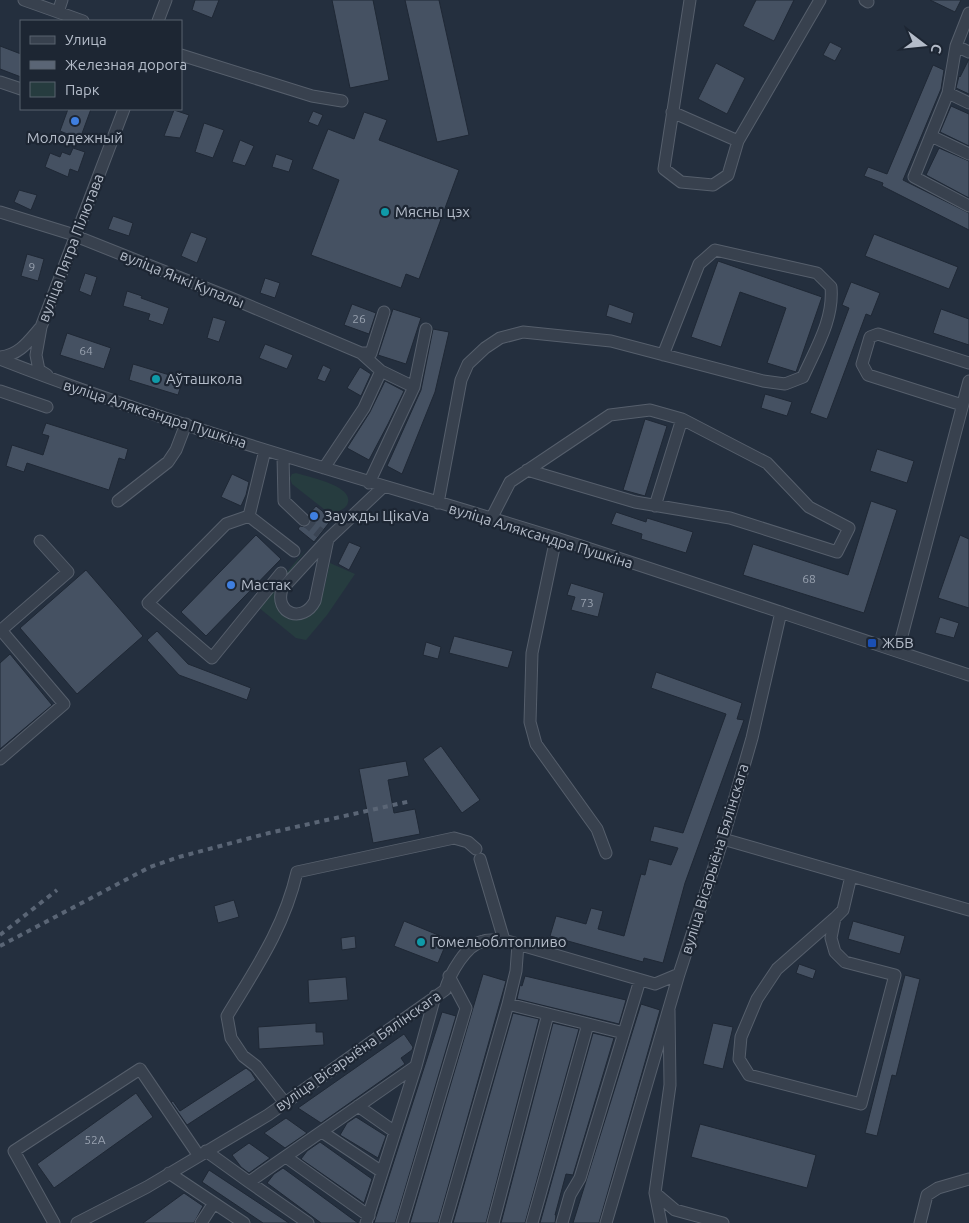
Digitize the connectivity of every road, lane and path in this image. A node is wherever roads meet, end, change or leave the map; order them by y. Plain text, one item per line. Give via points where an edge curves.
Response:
1 (24, 0) edge
2 (62, 0) edge
3 (166, 0) edge
4 (690, 0) edge
5 (820, 0) edge
6 (58, 12) junction
7 (969, 13) edge
8 (80, 20) edge
9 (158, 20) edge
10 (956, 46) junction
11 (969, 52) edge
12 (182, 55) edge
13 (0, 82) edge
14 (20, 90) edge
15 (948, 93) junction
16 (342, 101) dead end
17 (969, 103) edge
18 (124, 110) edge
19 (672, 112) junction
20 (931, 136) junction
21 (738, 141) junction
22 (969, 154) edge
23 (969, 206) edge
24 (0, 212) edge
25 (74, 237) junction
26 (384, 312) dead end
27 (41, 327) junction
28 (426, 329) dead end
29 (361, 353) junction
30 (663, 355) junction
31 (0, 358) edge
32 (969, 363) edge
33 (381, 371) junction
34 (57, 381) junction
35 (969, 381) edge
36 (414, 387) junction
37 (0, 391) edge
38 (962, 405) junction
39 (47, 407) dead end
40 (682, 418) junction
41 (186, 424) junction
42 (265, 450) junction
43 (284, 456) junction
44 (324, 468) junction
45 (527, 470) junction
46 (369, 482) junction
47 (383, 487) junction
48 (118, 501) dead end
49 (438, 503) junction
50 (655, 506) junction
51 (249, 516) junction
52 (491, 519) junction
53 (304, 520) tunnel mouth
54 (324, 536) junction
55 (556, 538) junction
56 (40, 541) dead end
57 (294, 551) dead end
58 (281, 573) dead end
59 (781, 612) junction
60 (0, 630) edge
61 (898, 652) junction
62 (969, 675) edge
63 (0, 758) edge
64 (723, 839) junction
65 (606, 854) dead end
66 (851, 876) junction
67 (969, 910) edge
68 (835, 918) junction
69 (504, 940) junction
70 (518, 944) junction
71 (679, 974) junction
72 (450, 976) junction
73 (640, 980) junction
74 (436, 996) junction
75 (508, 1004) junction
76 (668, 1010) junction
77 (548, 1014) junction
78 (588, 1024) junction
79 (624, 1033) junction
80 (416, 1066) junction
81 (285, 1103) junction
82 (358, 1106) junction
83 (322, 1132) junction
84 (395, 1132) junction
85 (202, 1153) junction
86 (286, 1157) junction
87 (382, 1172) junction
88 (169, 1173) junction
89 (969, 1179) edge
90 (249, 1182) junction
91 (655, 1193) junction
92 (214, 1203) junction
93 (368, 1220) edge
94 (54, 1223) edge
95 (77, 1223) edge
96 (201, 1223) edge
97 (244, 1223) edge
98 (308, 1223) edge
99 (402, 1223) edge
100 (445, 1223) edge
101 (492, 1223) edge
102 (532, 1223) edge
103 (562, 1223) edge
104 (606, 1223) edge
105 (661, 1223) edge
106 (723, 1223) edge
107 (920, 1223) edge

1 - 6 street
2 - 6 street
3 - 9 street
4 - 19 street
5 - 21 street
6 - 8 street
7 - 10 street
10 - 11 street
10 - 15 street
12 - 16 street via 312,96
13 - 14 street
15 - 17 street
15 - 20 street
18 - 25 street, вуліца Пятра Пілютава
19 - 21 street
19 - 21 street via 664,168 681,182 713,185 728,174
20 - 22 street
20 - 23 street via 914,177
24 - 25 street, вуліца Янкі Купалы
25 - 27 street, вуліца Пятра Пілютава
25 - 29 street, вуліца Янкі Купалы
26 - 29 street via 371,353
27 - 31 street via 16,353
27 - 34 street, вуліца Пятра Пілютава via 36,355 39,370
28 - 36 street
29 - 33 street, вуліца Янкі Купалы
30 - 30 street via 763,381 785,384 803,377 825,329 832,301 831,287 817,273 715,250 699,264
30 - 49 street via 611,342 523,332 500,338 468,364 461,380
31 - 34 street, вуліца Аляксандра Пушкіна
32 - 38 street via 878,334 870,337 862,364 868,375
33 - 36 street, вуліца Янкі Купалы
33 - 44 street via 364,408
34 - 41 street, вуліца Аляксандра Пушкіна
35 - 38 street
36 - 46 street
37 - 39 street
38 - 61 street
40 - 45 street via 650,410 610,415
40 - 50 street
40 - 50 street via 767,463 809,507 849,528 837,552 730,518
41 - 42 street, вуліца Аляксандра Пушкіна
41 - 48 street via 168,462
42 - 43 street, вуліца Аляксандра Пушкіна
42 - 51 street
43 - 44 street, вуліца Аляксандра Пушкіна
43 - 53 street via 284,501
44 - 46 street, вуліца Аляксандра Пушкіна
45 - 50 street
45 - 52 street via 510,482
46 - 47 street, вуліца Аляксандра Пушкіна
47 - 49 street, вуліца Аляксандра Пушкіна
47 - 54 street
49 - 52 street, вуліца Аляксандра Пушкіна
51 - 57 street
51 - 58 street via 226,524 148,603 212,658
52 - 55 street, вуліца Аляксандра Пушкіна
54 - 54 street via 279,596 284,609 292,613 298,615 312,608
55 - 59 street, вуліца Аляксандра Пушкіна
55 - 65 street via 532,653 530,722 536,744 598,829
56 - 60 street via 68,572
59 - 61 street, вуліца Аляксандра Пушкіна
59 - 64 street, вуліца Вісарыёна Бялінскага via 752,738
60 - 63 street via 64,704
61 - 62 street, вуліца Аляксандра Пушкіна
64 - 66 street
64 - 71 street, вуліца Вісарыёна Бялінскага
66 - 67 street
66 - 68 street via 843,910
68 - 68 street via 777,969 757,999 742,1037 740,1059 749,1075 861,1104 895,975 845,962 835,952 831,938
69 - 70 street, вуліца Вісарыёна Бялінскага
69 - 72 street, вуліца Вісарыёна Бялінскага via 483,941 472,947
69 - 81 street via 478,854 468,842 454,838 297,872 272,943 227,1016 231,1038
70 - 73 street, вуліца Вісарыёна Бялінскага
70 - 75 street
71 - 73 street, вуліца Вісарыёна Бялінскага via 655,984
71 - 76 street
72 - 74 street, вуліца Вісарыёна Бялінскага via 445,990
72 - 99 street via 466,1008
73 - 79 street
74 - 80 street
74 - 81 street, вуліца Вісарыёна Бялінскага
75 - 77 street
75 - 100 street
76 - 91 street via 670,1085
76 - 104 street
77 - 78 street
77 - 101 street
78 - 79 street
78 - 102 street
79 - 103 street via 580,1178 570,1195
80 - 82 street
80 - 84 street
81 - 85 street, вуліца Вісарыёна Бялінскага
82 - 83 street
82 - 84 street
83 - 86 street
83 - 87 street
84 - 87 street
85 - 88 street, вуліца Вісарыёна Бялінскага
85 - 90 street
85 - 94 street via 140,1069 14,1151
86 - 90 street
86 - 93 street
87 - 93 street
88 - 92 street
88 - 95 street, вуліца Вісарыёна Бялінскага
89 - 107 street via 938,1188 928,1195
90 - 98 street
91 - 105 street
91 - 106 street via 675,1210
92 - 96 street
92 - 97 street

